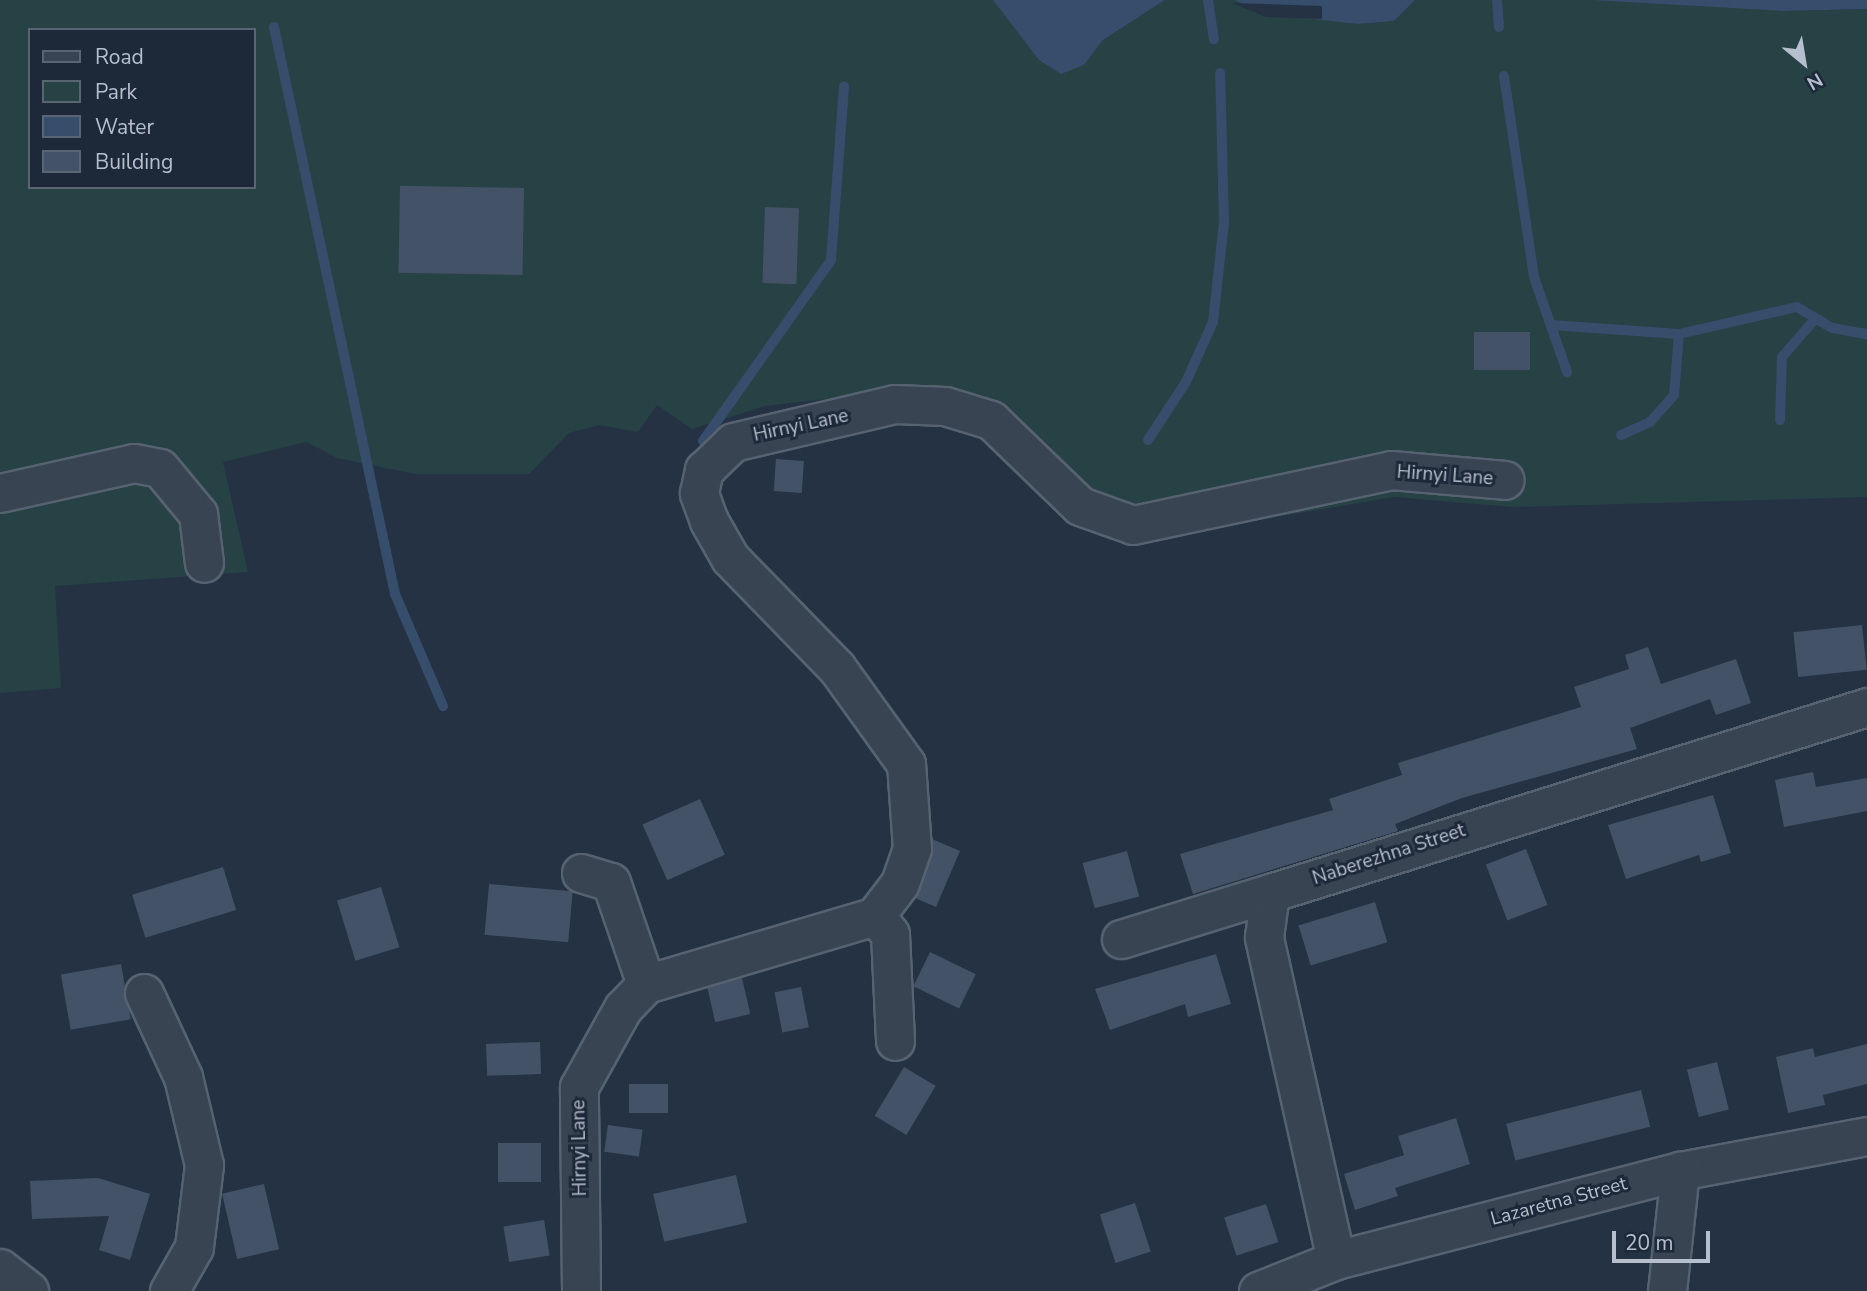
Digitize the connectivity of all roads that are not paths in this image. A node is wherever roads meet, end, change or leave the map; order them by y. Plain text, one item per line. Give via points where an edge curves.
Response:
1 (1505, 480) dead end
2 (0, 493) edge
3 (204, 564) dead end
4 (1867, 707) edge
5 (581, 873) dead end
6 (1270, 893) junction
7 (875, 916) junction
8 (1121, 939) dead end
9 (646, 984) junction
10 (145, 993) dead end
11 (895, 1041) dead end
12 (1867, 1136) edge
13 (1680, 1171) junction
14 (1336, 1260) junction
15 (0, 1268) edge
16 (29, 1291) edge
17 (169, 1291) edge
18 (581, 1291) edge
19 (1258, 1291) edge
20 (1667, 1291) edge

1 - 7 street, Hirnyi Lane via 1391,470 1133,525 1080,506 991,420 945,406 895,404 733,442 704,470 699,493 709,521 730,558 837,668 906,764 912,849 900,883
2 - 3 street via 134,463 160,468 198,514
4 - 6 street, Naberezhna Street
5 - 9 street via 611,882
6 - 8 street, Naberezhna Street
6 - 14 street via 1264,937
7 - 9 street
7 - 11 street via 890,934
9 - 18 street, Hirnyi Lane via 623,1008 579,1087
10 - 17 street via 183,1077 204,1165 194,1247
12 - 13 street, Lazaretna Street
13 - 14 street, Lazaretna Street
13 - 20 street
14 - 19 street, Lazaretna Street
15 - 16 street

